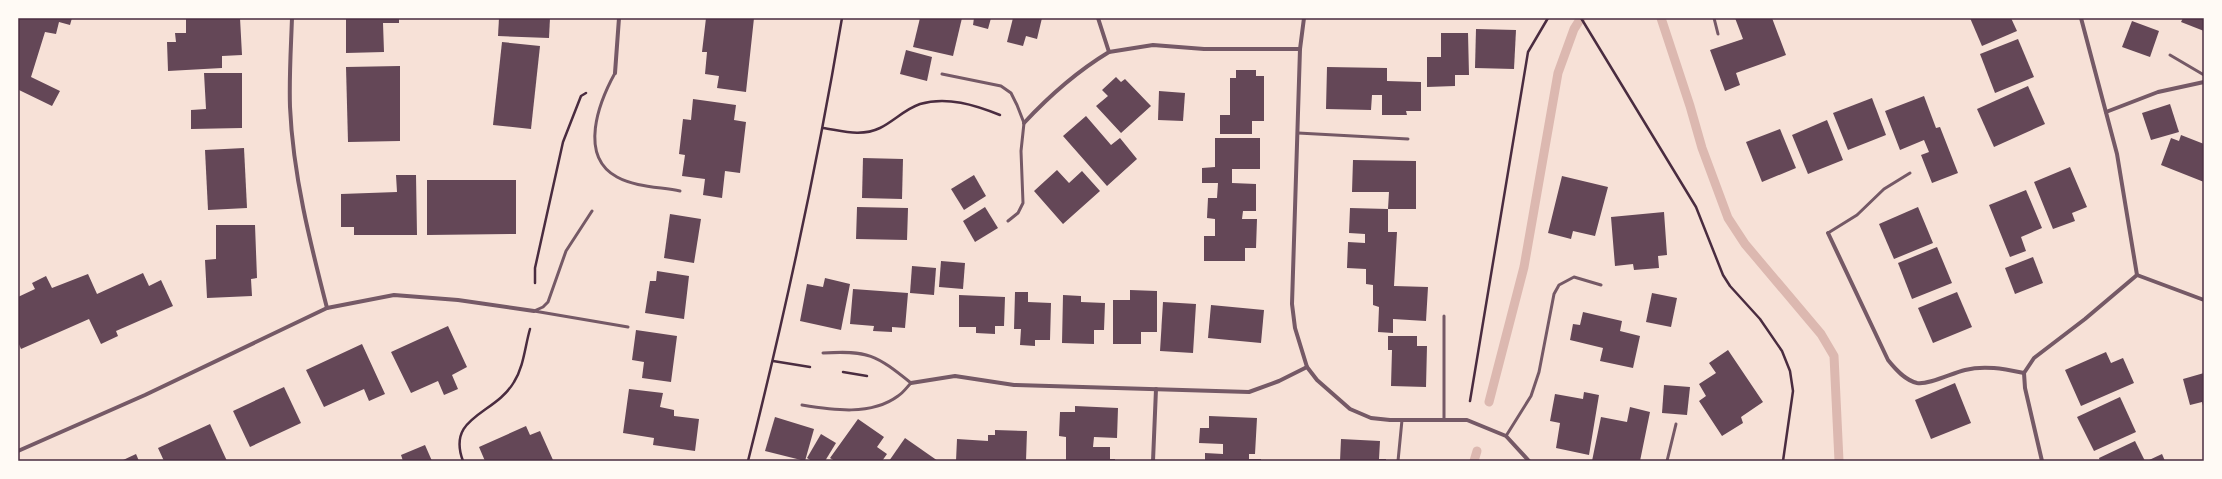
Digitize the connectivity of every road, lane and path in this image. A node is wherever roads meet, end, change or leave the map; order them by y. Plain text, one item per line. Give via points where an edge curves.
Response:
1 (292, 18) edge
2 (619, 18) edge
3 (842, 18) edge
4 (1098, 18) edge
5 (1304, 18) edge
6 (1548, 18) edge
7 (1581, 18) edge
8 (1714, 18) edge
9 (2081, 18) edge
10 (1718, 34) dead end
11 (1300, 49) junction
12 (1109, 52) junction
13 (2170, 55) dead end
14 (615, 73) junction
15 (942, 74) dead end
16 (2204, 75) edge
17 (2204, 82) edge
18 (2106, 112) junction
19 (1024, 123) junction
20 (823, 128) junction
21 (1298, 133) junction
22 (1408, 139) dead end
23 (1910, 173) dead end
24 (680, 191) dead end
25 (592, 211) dead end
26 (1008, 221) dead end
27 (1828, 233) joint
28 (2137, 275) junction
29 (1601, 285) dead end
30 (2204, 300) edge
31 (327, 308) junction
32 (534, 311) junction
33 (1444, 316) dead end
34 (628, 327) dead end
35 (823, 353) dead end
36 (1307, 368) junction
37 (2024, 373) junction
38 (911, 383) junction
39 (1156, 389) junction
40 (802, 404) dead end
41 (1402, 420) junction
42 (1444, 420) junction
43 (1467, 420) junction
44 (1676, 424) dead end
45 (1506, 436) junction
46 (18, 451) edge
47 (463, 461) edge
48 (748, 461) edge
49 (1153, 461) edge
50 (1398, 461) edge
51 (1529, 461) edge
52 (1667, 461) edge
53 (1783, 461) edge
54 (2042, 461) edge

1 - 31 street via 290,107 299,187
2 - 14 street
3 - 20 path
4 - 12 street
5 - 11 street
6 - 43 path via 1528,52
7 - 53 path via 1696,207 1723,275 1760,319 1782,351 1790,371 1793,391
8 - 10 lane
9 - 18 street
11 - 12 street via 1204,49 1153,45
11 - 21 street
12 - 19 street via 1053,92
13 - 16 lane
14 - 24 lane via 605,90 597,120 594,139 598,159 616,177 628,182
14 - 32 path via 581,96 563,142 535,268
15 - 19 lane via 1001,86 1011,94
17 - 18 street via 2158,92
18 - 28 street via 2124,185
19 - 20 path via 966,102 934,102 919,104 880,128 862,134
19 - 26 lane via 1021,151 1023,204 1018,213
20 - 48 path via 783,319
21 - 22 lane
21 - 36 street via 1292,304 1295,328
23 - 27 lane via 1884,189 1857,215
25 - 32 lane via 566,251 548,302
27 - 37 street via 1888,360 1897,372 1918,383 1982,367
28 - 30 street
28 - 37 street via 2034,358
29 - 45 lane via 1574,277 1559,285 1554,294 1539,372 1531,396
31 - 32 street via 394,295 458,300
31 - 46 street via 145,395
32 - 34 lane
32 - 47 path via 515,381 498,401 465,425 459,442
33 - 42 lane
35 - 38 lane via 864,354 885,363
36 - 39 street via 1249,392
36 - 41 street via 1321,384 1350,408 1371,418
37 - 54 street via 2025,388
38 - 39 street via 954,376 1014,385
38 - 40 lane via 898,397 860,410 832,410
39 - 49 street
41 - 42 street
41 - 50 lane
42 - 43 street
43 - 45 street
44 - 52 lane
45 - 51 street

